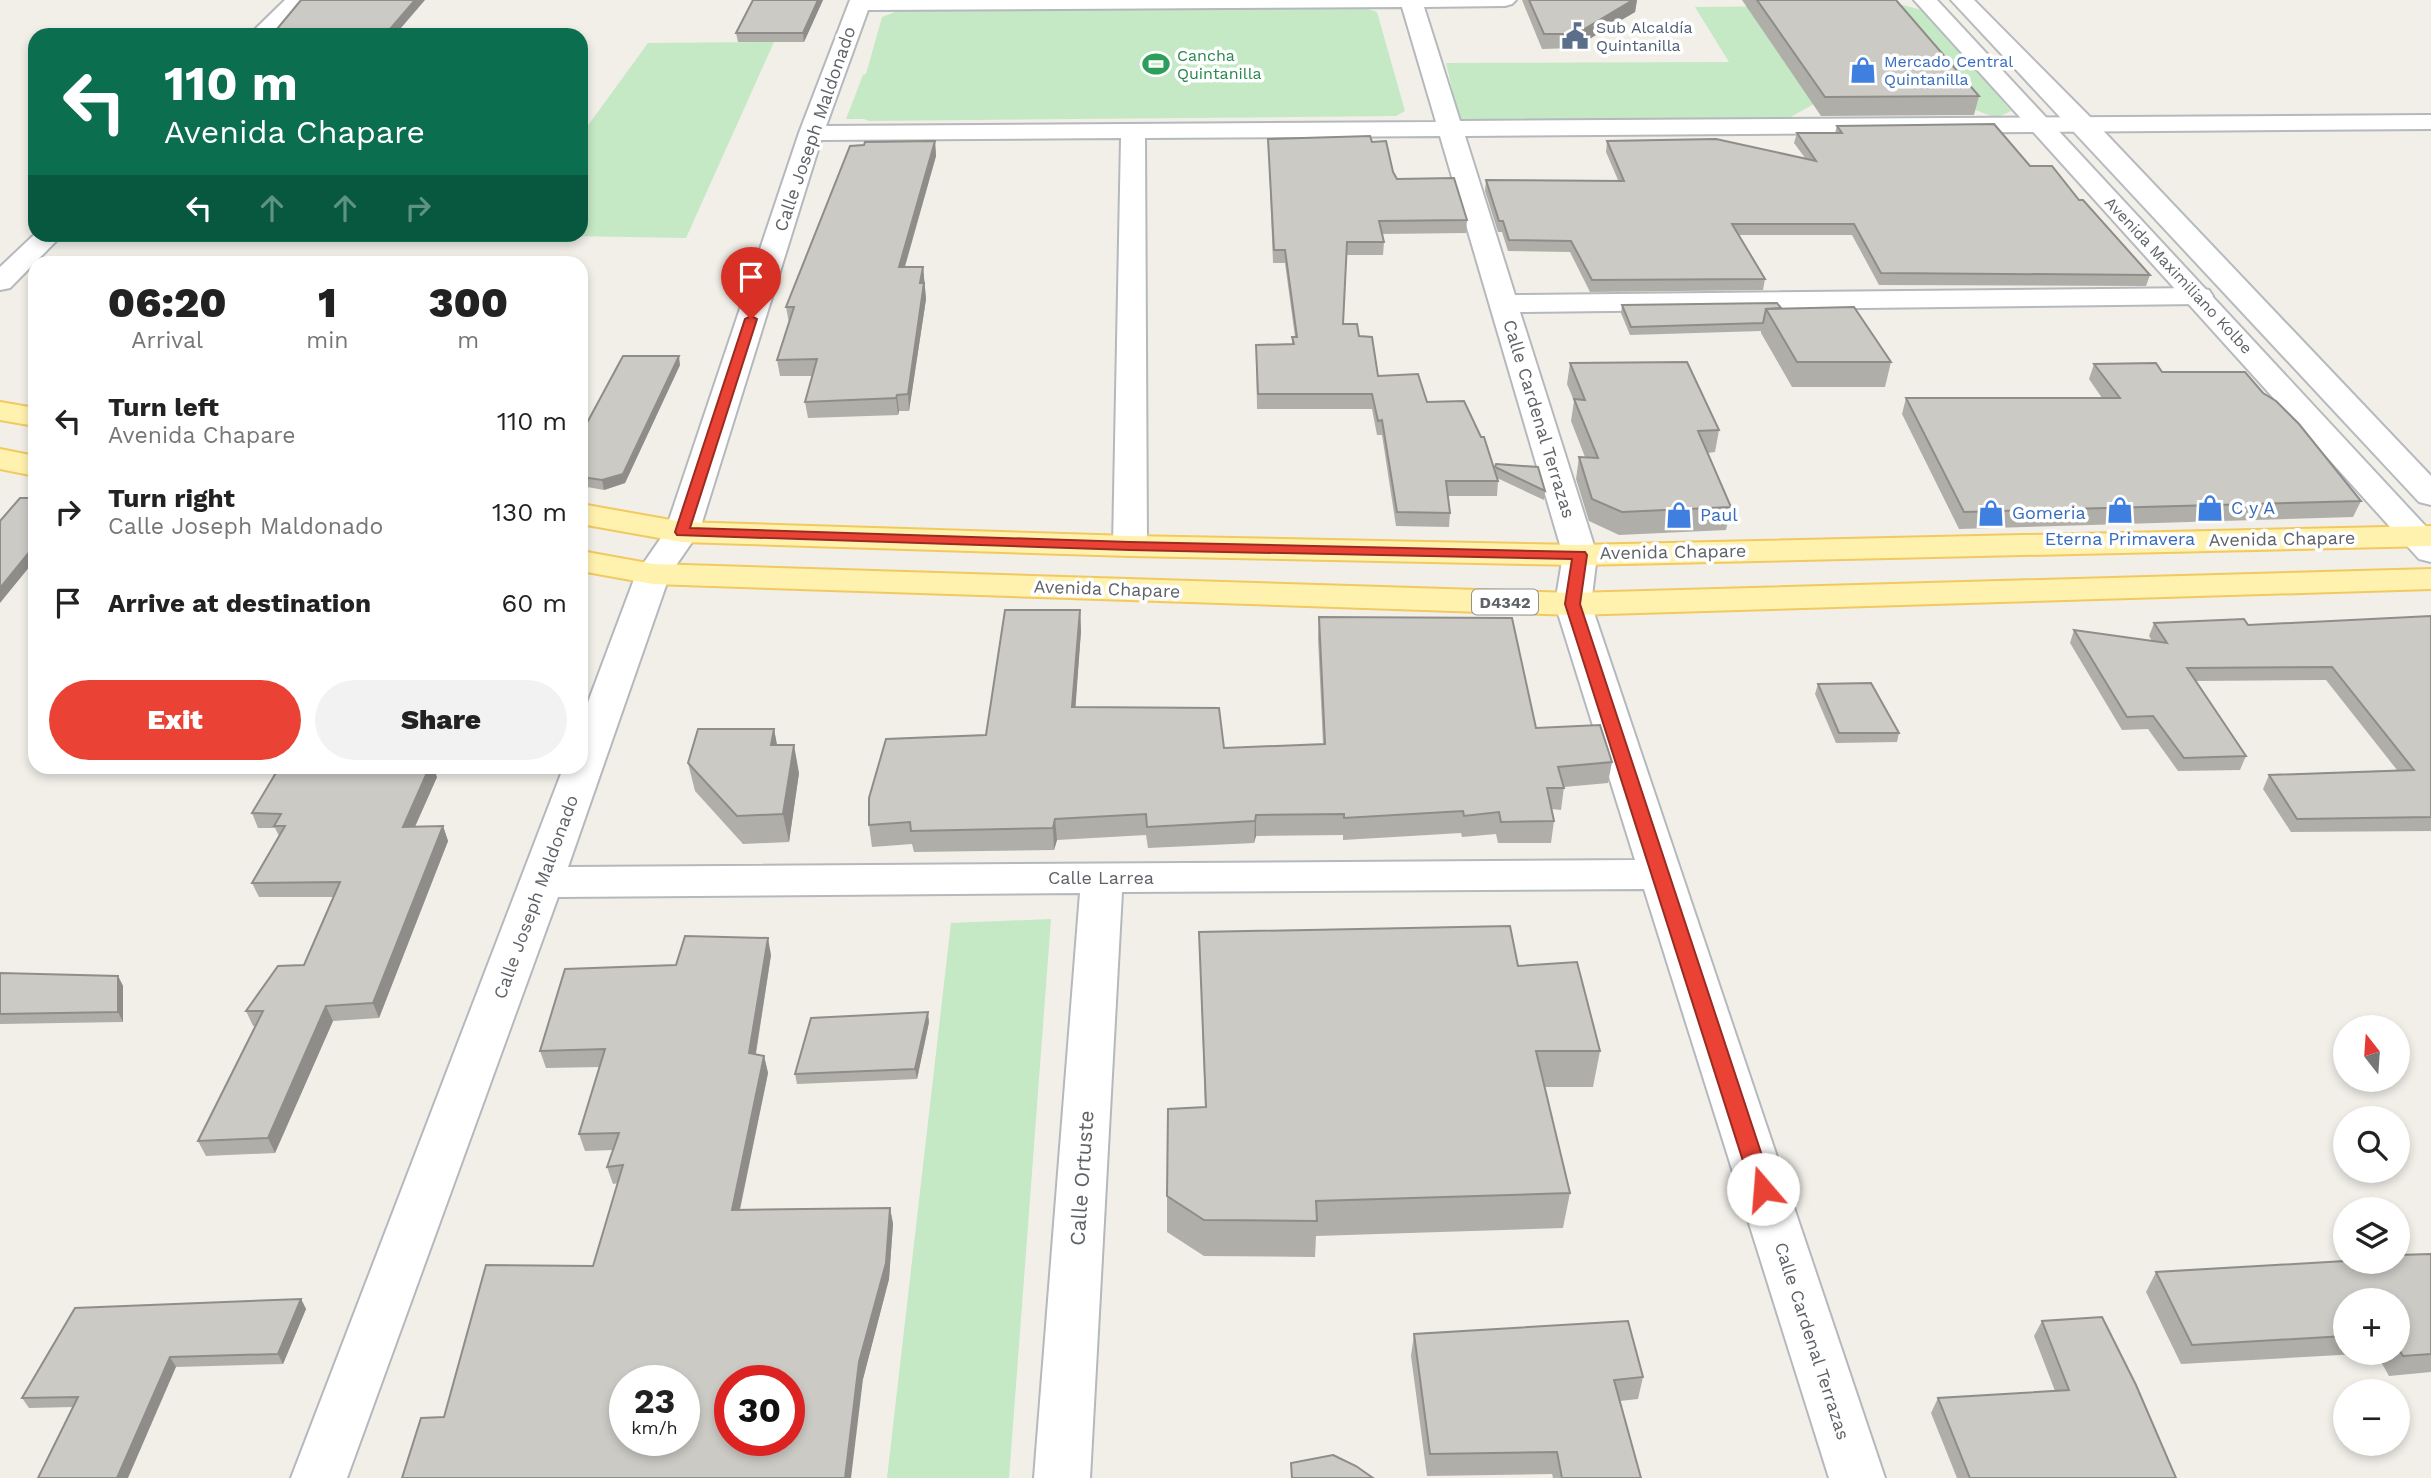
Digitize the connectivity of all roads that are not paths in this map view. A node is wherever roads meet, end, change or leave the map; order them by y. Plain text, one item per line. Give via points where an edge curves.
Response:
1 (297, 0) edge
2 (1411, 0) edge
3 (1505, 0) edge
4 (1925, 0) edge
5 (1962, 0) edge
6 (860, 2) edge
7 (267, 28) edge
8 (2431, 122) edge
9 (2038, 125) junction
10 (2084, 125) junction
11 (1450, 129) junction
12 (1133, 131) junction
13 (811, 133) junction
14 (42, 242) edge
15 (0, 282) edge
16 (2199, 296) junction
17 (1504, 304) junction
18 (0, 411) edge
19 (28, 416) edge
20 (0, 460) edge
21 (28, 465) edge
22 (2431, 495) edge
23 (588, 515) edge
24 (682, 532) junction
25 (2426, 541) edge
26 (1130, 546) junction
27 (1580, 555) junction
28 (588, 563) edge
29 (653, 574) junction
30 (2431, 579) edge
31 (1573, 604) junction
32 (588, 754) edge
33 (581, 774) edge
34 (1659, 874) junction
35 (1101, 878) junction
36 (542, 882) junction
37 (319, 1478) edge
38 (1062, 1478) edge
39 (1857, 1478) edge

1 - 7 street
2 - 3 street
2 - 6 street
2 - 11 street, Calle Cardenal Terrazas
4 - 9 street, Avenida Maximiliano Kolbe
5 - 10 street, Avenida Maximiliano Kolbe
6 - 13 street, Calle Joseph Maldonado
8 - 10 street
9 - 10 street
9 - 11 street
9 - 16 street, Avenida Maximiliano Kolbe
10 - 22 street, Avenida Maximiliano Kolbe
11 - 12 street
11 - 17 street, Calle Cardenal Terrazas
12 - 13 street
12 - 26 street
13 - 24 street, Calle Joseph Maldonado
14 - 15 street
16 - 17 street
16 - 25 street, Avenida Maximiliano Kolbe
17 - 27 street, Calle Cardenal Terrazas
18 - 19 main road
20 - 21 main road
23 - 24 main road, Avenida Chapare
24 - 26 main road, Avenida Chapare
24 - 29 street, Calle Joseph Maldonado
25 - 27 main road, Avenida Chapare
26 - 27 main road, Avenida Chapare
27 - 31 street, Calle Cardenal Terrazas
28 - 29 main road, Avenida Chapare / D4342
29 - 31 main road, Avenida Chapare / D4342
29 - 32 street, Calle Joseph Maldonado
30 - 31 main road, Avenida Chapare / D4342
31 - 34 street, Calle Cardenal Terrazas
33 - 36 street, Calle Joseph Maldonado
34 - 35 street, Calle Larrea
34 - 39 street, Calle Cardenal Terrazas
35 - 36 street, Calle Larrea
35 - 38 street, Calle Ortuste
36 - 37 street, Calle Joseph Maldonado

